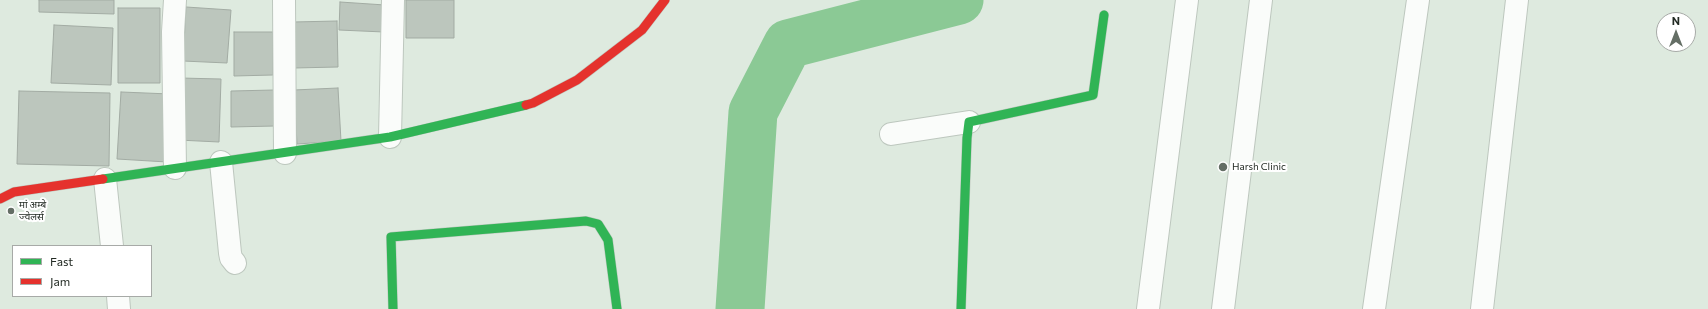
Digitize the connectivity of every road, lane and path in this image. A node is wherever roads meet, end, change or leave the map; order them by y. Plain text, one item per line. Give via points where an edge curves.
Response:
1 (175, 0) edge
2 (284, 0) edge
3 (394, 0) edge
4 (665, 0) edge
5 (1187, 0) edge
6 (1261, 0) edge
7 (1418, 0) edge
8 (1517, 0) edge
9 (1104, 15) dead end
10 (969, 122) junction
11 (891, 134) dead end
12 (390, 137) junction
13 (285, 152) junction
14 (221, 162) junction
15 (175, 168) junction
16 (105, 178) junction
17 (0, 199) edge
18 (112, 245) edge
19 (235, 263) dead end
20 (118, 297) edge
21 (119, 309) edge
22 (392, 309) edge
23 (618, 309) edge
24 (961, 309) edge
25 (1148, 309) edge
26 (1222, 309) edge
27 (1374, 309) edge
28 (1482, 309) edge

1 - 15 street
2 - 13 street
3 - 12 street
4 - 12 street via 642,30 583,76 533,103
5 - 25 street
6 - 26 street
7 - 27 street
8 - 28 street
9 - 10 street via 1093,95
10 - 11 street
10 - 24 street
12 - 13 street
13 - 14 street
14 - 15 street
14 - 19 street via 230,253
15 - 16 street
16 - 17 street via 14,192
16 - 18 street
20 - 21 street
22 - 23 street via 391,237 586,221 598,224 608,240

